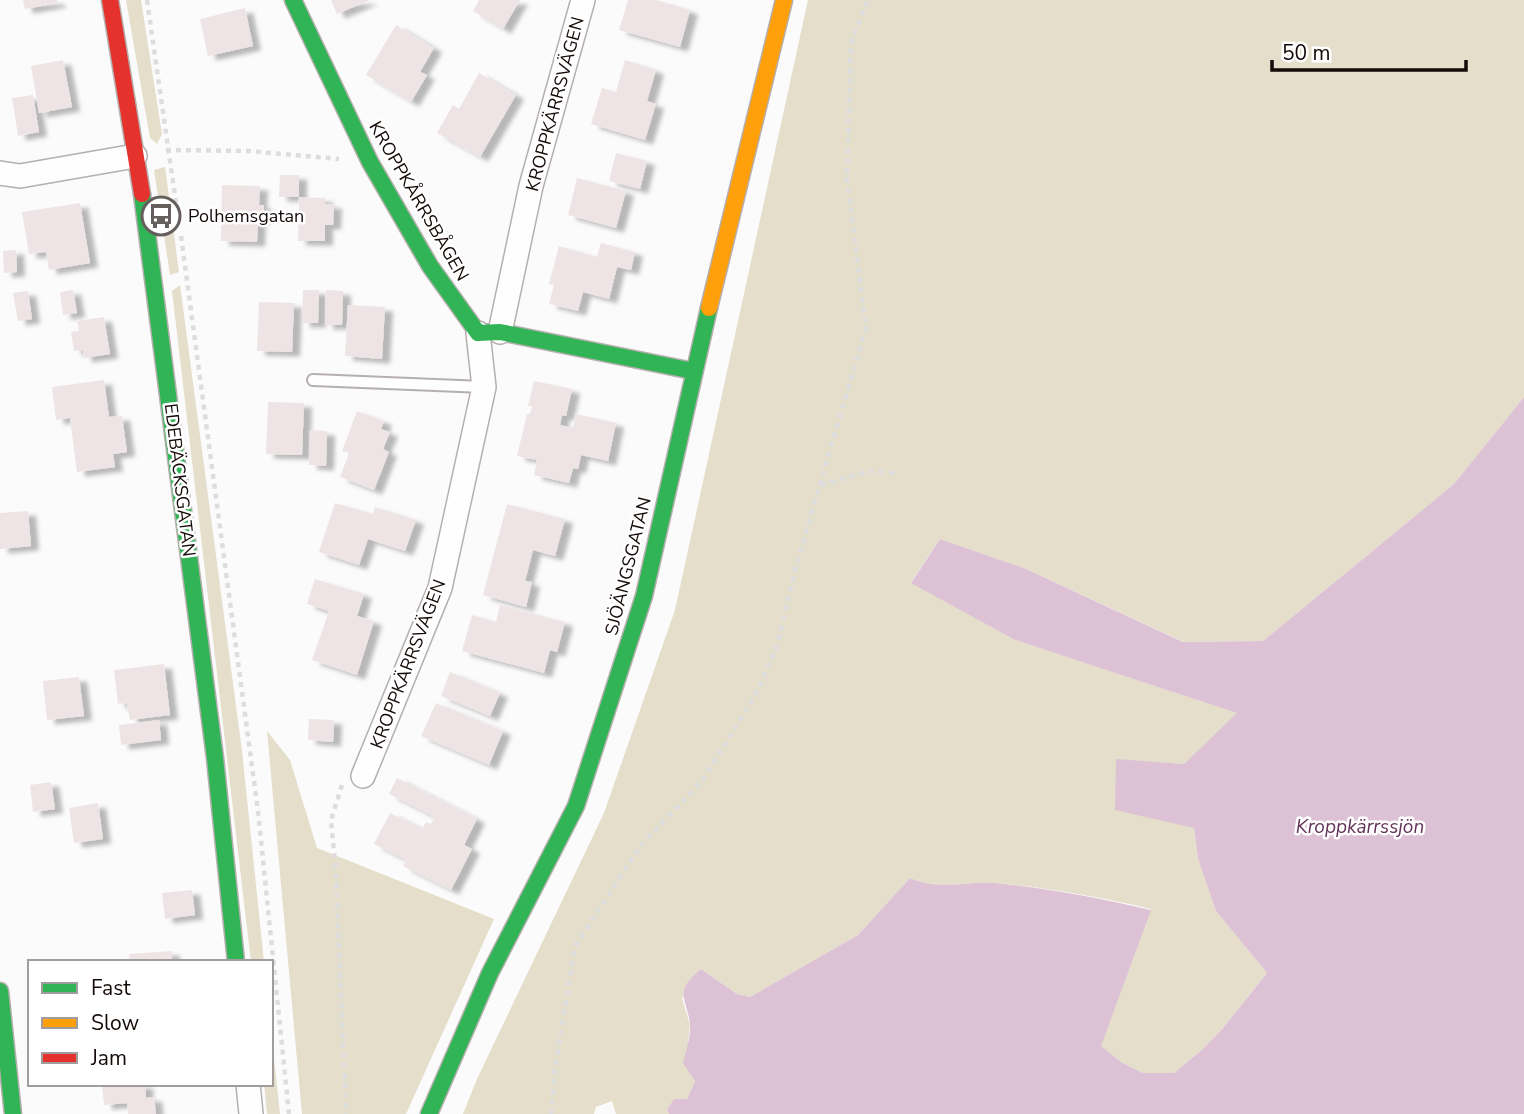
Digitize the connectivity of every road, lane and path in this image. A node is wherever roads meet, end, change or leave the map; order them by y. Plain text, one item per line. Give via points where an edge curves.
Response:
1 (110, 0) edge
2 (147, 0) edge
3 (293, 0) edge
4 (583, 0) edge
5 (784, 0) edge
6 (868, 0) edge
7 (168, 150) junction
8 (135, 156) junction
9 (370, 162) junction
10 (0, 173) edge
11 (489, 333) junction
12 (693, 371) junction
13 (313, 380) dead end
14 (484, 387) junction
15 (898, 473) dead end
16 (820, 486) junction
17 (363, 776) joint
18 (236, 960) edge
19 (0, 991) edge
20 (248, 1086) edge
21 (13, 1114) edge
22 (251, 1114) edge
23 (289, 1114) edge
24 (346, 1114) edge
25 (429, 1114) edge
26 (551, 1114) edge

1 - 8 street, EDEBÄCKSGATAN
2 - 7 path
3 - 9 street, KROPPKÅRRSBÅGEN
4 - 11 street, KROPPKÄRRSVÄGEN
5 - 12 street, SJÖÄNGSGATAN
6 - 16 path via 851,42 847,178 866,327
7 - 8 path
7 - 9 path via 249,150
7 - 23 path via 258,811
8 - 10 street via 20,176
8 - 18 street, EDEBÄCKSGATAN via 149,234 215,758
9 - 11 street, KROPPKÅRRSBÅGEN via 430,266
11 - 12 street
11 - 14 street, KROPPKÄRRSVÄGEN
12 - 25 street, SJÖÄNGSGATAN via 645,596 576,806 489,973
13 - 14 lane
14 - 17 street, KROPPKÄRRSVÄGEN via 440,587
15 - 16 path via 869,471
16 - 26 path via 777,646 755,696 702,781 642,844 575,946
17 - 24 path via 345,774 331,820
19 - 21 street
20 - 22 street

